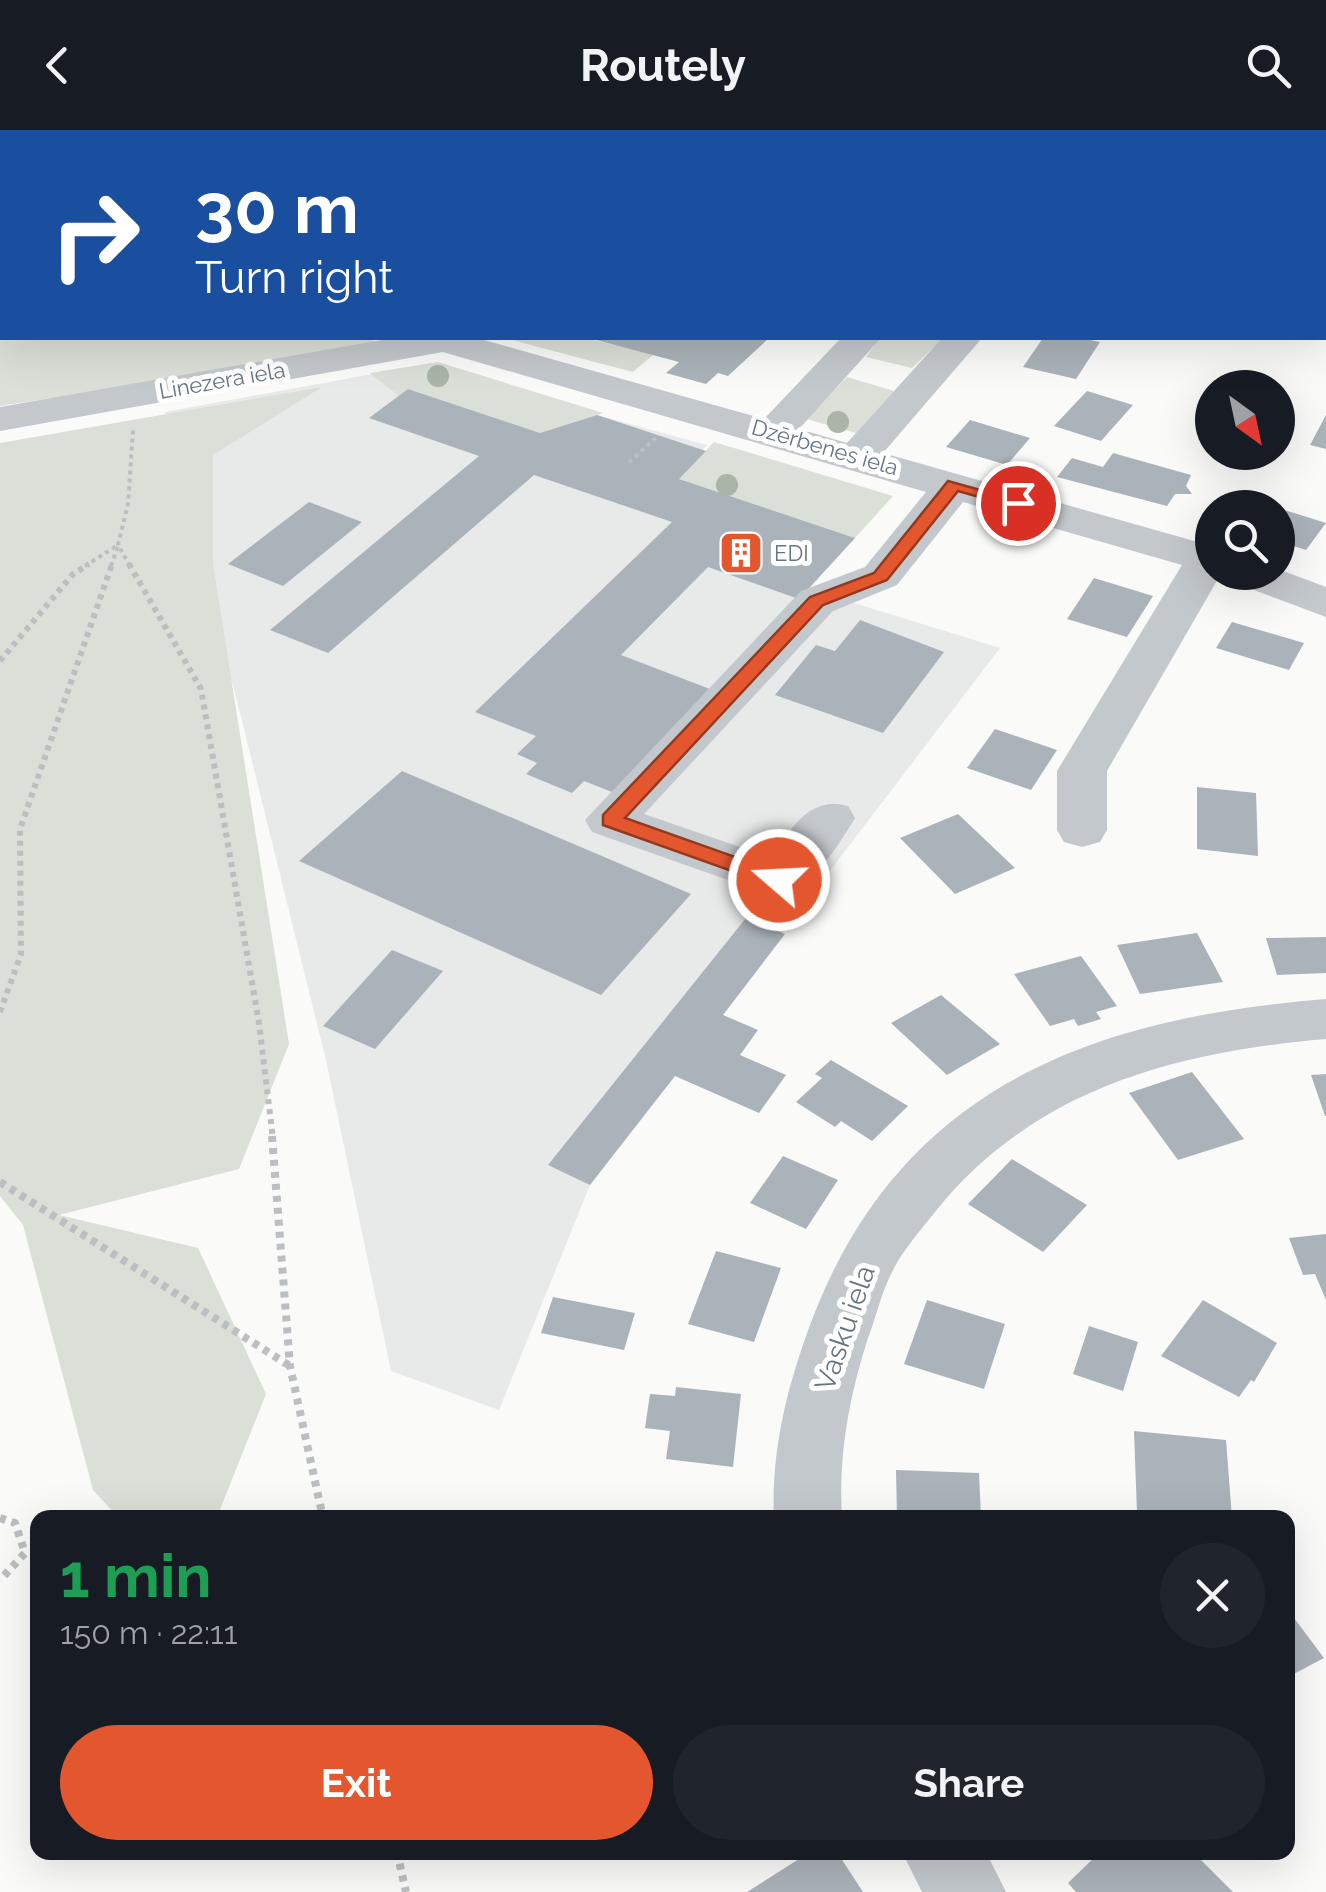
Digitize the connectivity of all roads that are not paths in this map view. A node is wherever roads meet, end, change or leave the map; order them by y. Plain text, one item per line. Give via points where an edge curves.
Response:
1 (434, 340) edge
2 (444, 340) edge
3 (961, 340) edge
4 (854, 346) edge
5 (931, 374) junction
6 (0, 419) edge
7 (774, 432) junction
8 (858, 458) junction
9 (954, 485) junction
10 (1195, 556) edge
11 (1295, 585) edge
12 (1204, 590) edge
13 (1323, 593) edge
14 (830, 818) dead end
15 (1082, 830) dead end
16 (1326, 1019) edge
17 (807, 1510) edge
18 (946, 1860) edge
19 (968, 1892) edge

1 - 6 street, Linezera iela
2 - 7 street, Dzērbenes iela
3 - 5 street
4 - 5 street via 850,364 882,379
4 - 7 street
5 - 8 street
7 - 8 street, Dzērbenes iela
8 - 9 street, Dzērbenes iela
9 - 10 street, Dzērbenes iela
9 - 14 street via 881,576 817,601 610,820 779,880
11 - 13 street, Dzērbenes iela
12 - 15 street via 1082,772
16 - 17 street, Vasku iela via 1266,1022 1132,1048 1057,1078 971,1133 919,1184 864,1265 824,1373
18 - 19 street

